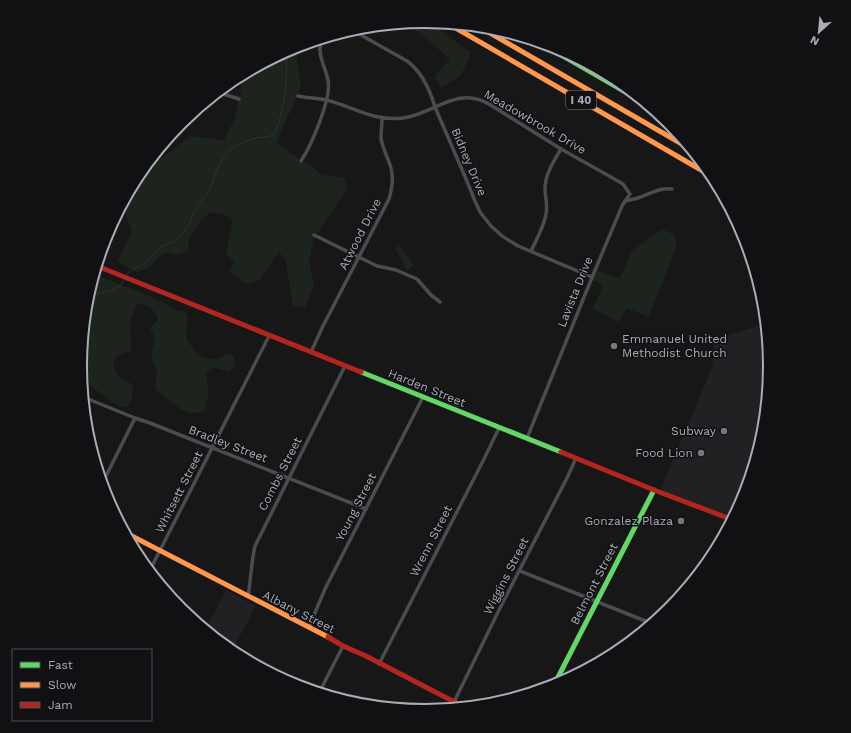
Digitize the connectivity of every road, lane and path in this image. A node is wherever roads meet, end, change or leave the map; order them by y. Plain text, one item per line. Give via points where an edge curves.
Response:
1 (459, 30) edge
2 (360, 35) edge
3 (495, 36) edge
4 (321, 45) edge
5 (577, 64) edge
6 (616, 86) edge
7 (224, 94) edge
8 (298, 96) dead end
9 (239, 99) dead end
10 (326, 100) junction
11 (435, 107) junction
12 (382, 119) junction
13 (680, 143) edge
14 (561, 149) junction
15 (301, 161) dead end
16 (702, 171) edge
17 (672, 189) dead end
18 (626, 201) junction
19 (314, 235) dead end
20 (532, 251) junction
21 (359, 258) junction
22 (102, 268) edge
23 (592, 278) junction
24 (440, 302) dead end
25 (269, 336) junction
26 (311, 352) junction
27 (346, 366) junction
28 (423, 397) junction
29 (89, 399) edge
30 (135, 418) junction
31 (499, 428) junction
32 (526, 438) junction
33 (212, 448) junction
34 (576, 458) junction
35 (106, 477) edge
36 (289, 479) junction
37 (654, 490) junction
38 (366, 509) junction
39 (728, 518) edge
40 (132, 536) edge
41 (160, 551) junction
42 (152, 566) edge
43 (520, 572) junction
44 (248, 596) junction
45 (597, 602) junction
46 (648, 622) edge
47 (309, 627) junction
48 (343, 646) junction
49 (379, 664) junction
50 (558, 678) edge
51 (321, 688) edge
52 (454, 702) joint

1 - 16 main road, I 40
2 - 11 street, Bidney Drive via 415,68 423,79
3 - 13 main road, I 40
4 - 10 street via 320,51 328,81
5 - 6 main road
7 - 9 street
8 - 10 street, Meadowbrook Drive
10 - 12 street, Meadowbrook Drive
10 - 15 street via 312,142
11 - 12 street, Meadowbrook Drive via 403,118
11 - 14 street, Meadowbrook Drive via 460,98 479,99
11 - 20 street, Bidney Drive via 480,212 502,236
12 - 21 street, Atwood Drive via 381,136 392,169 392,192
14 - 18 street, Meadowbrook Drive via 623,184 630,194
14 - 20 street via 547,177 545,220
17 - 18 street via 661,189
18 - 23 street, Lavista Drive
19 - 21 street
20 - 23 street, Bidney Drive
21 - 24 street via 417,279
21 - 26 street, Atwood Drive
22 - 25 main road, Harden Street
23 - 32 street, Lavista Drive
25 - 26 main road, Harden Street
25 - 33 street, Whitsett Street
26 - 27 main road, Harden Street
27 - 28 main road, Harden Street
27 - 36 street, Combs Street
28 - 31 main road, Harden Street
28 - 38 street, Young Street
29 - 30 street, Bradley Street
30 - 33 street, Bradley Street
30 - 35 street
31 - 32 main road, Harden Street
31 - 49 street, Wrenn Street
32 - 34 main road, Harden Street
33 - 36 street, Bradley Street
33 - 41 street, Whitsett Street
34 - 37 main road, Harden Street
34 - 43 street, Wiggins Street
36 - 38 street, Bradley Street
36 - 44 street, Combs Street via 255,546
37 - 39 main road, Harden Street
37 - 45 main road, Belmont Street
38 - 47 street, Young Street via 325,589
40 - 41 main road, Albany Street
41 - 42 street, Whitsett Street
41 - 44 main road, Albany Street
43 - 45 street
43 - 52 street, Wiggins Street
44 - 47 main road, Albany Street
45 - 46 street
45 - 50 main road, Belmont Street
47 - 48 main road, Albany Street
48 - 49 main road, Albany Street
48 - 51 street
49 - 52 main road, Albany Street

